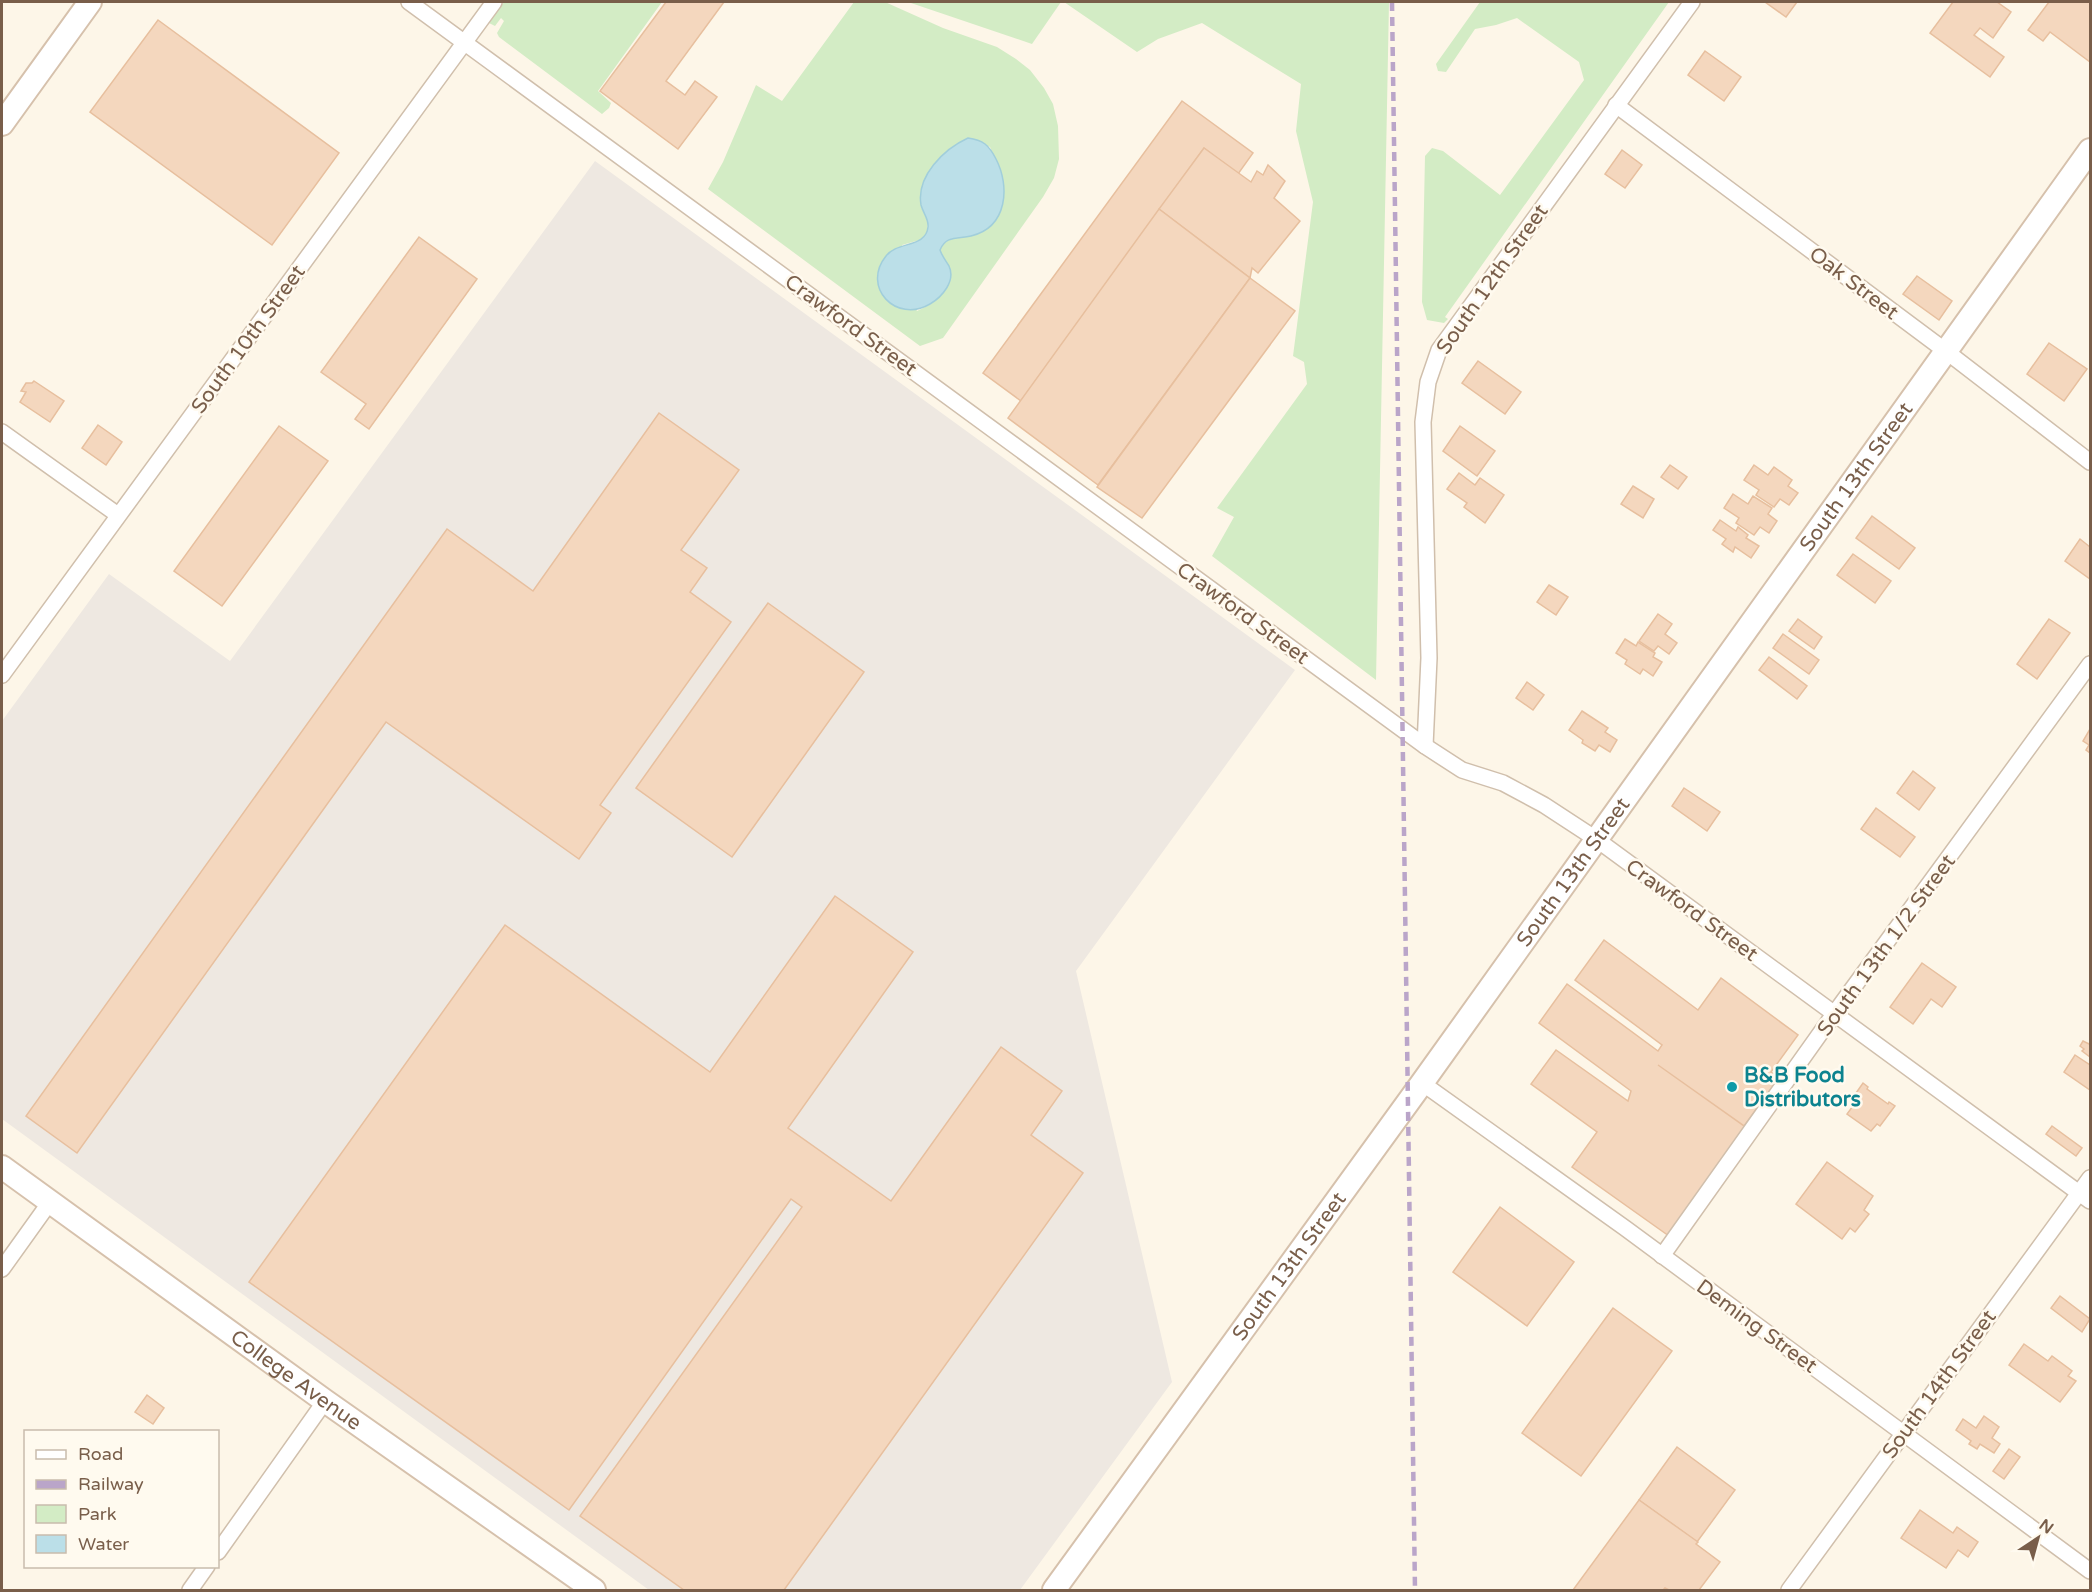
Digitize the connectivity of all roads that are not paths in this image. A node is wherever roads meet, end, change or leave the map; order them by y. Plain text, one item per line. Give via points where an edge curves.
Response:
1 (409, 2) edge
2 (494, 2) edge
3 (1692, 2) edge
4 (83, 4) edge
5 (465, 42) junction
6 (1616, 105) junction
7 (2, 124) edge
8 (2091, 150) edge
9 (1947, 352) junction
10 (2, 432) edge
11 (2091, 462) edge
12 (118, 515) junction
13 (2091, 664) edge
14 (2, 675) edge
15 (1425, 746) junction
16 (1596, 839) junction
17 (1834, 1014) junction
18 (1422, 1083) junction
19 (2, 1167) edge
20 (2091, 1178) edge
21 (2085, 1197) edge
22 (50, 1202) junction
23 (1662, 1256) junction
24 (2, 1269) edge
25 (325, 1401) junction
26 (1903, 1433) junction
27 (219, 1551) edge
28 (206, 1568) edge
29 (2091, 1571) edge
30 (190, 1590) edge
31 (594, 1590) edge
32 (1054, 1590) edge
33 (1789, 1590) edge

1 - 5 street, Crawford Street
2 - 5 street, South 10th Street
3 - 6 street, South 12th Street
4 - 7 main road
5 - 12 street, South 10th Street
5 - 15 street, Crawford Street
6 - 9 street, Oak Street
6 - 15 street, South 12th Street via 1439,350 1428,382 1422,422 1430,658
8 - 9 main road, South 13th Street
9 - 11 street, Oak Street
9 - 16 main road, South 13th Street
10 - 12 street
12 - 14 street, South 10th Street
13 - 17 street, South 13th 1/2 Street
15 - 16 street, Crawford Street via 1462,770 1503,783
16 - 17 street, Crawford Street
16 - 18 main road, South 13th Street
17 - 21 street, Crawford Street
17 - 23 street, South 13th 1/2 Street
18 - 23 street, Deming Street
18 - 32 main road, South 13th Street
19 - 22 main road, College Avenue
20 - 21 street, South 14th Street
21 - 26 street, South 14th Street
22 - 24 street
22 - 25 main road, College Avenue
23 - 26 street, Deming Street
25 - 27 street
25 - 31 main road, College Avenue
26 - 29 street, Deming Street
26 - 33 street, South 14th Street
28 - 30 street

